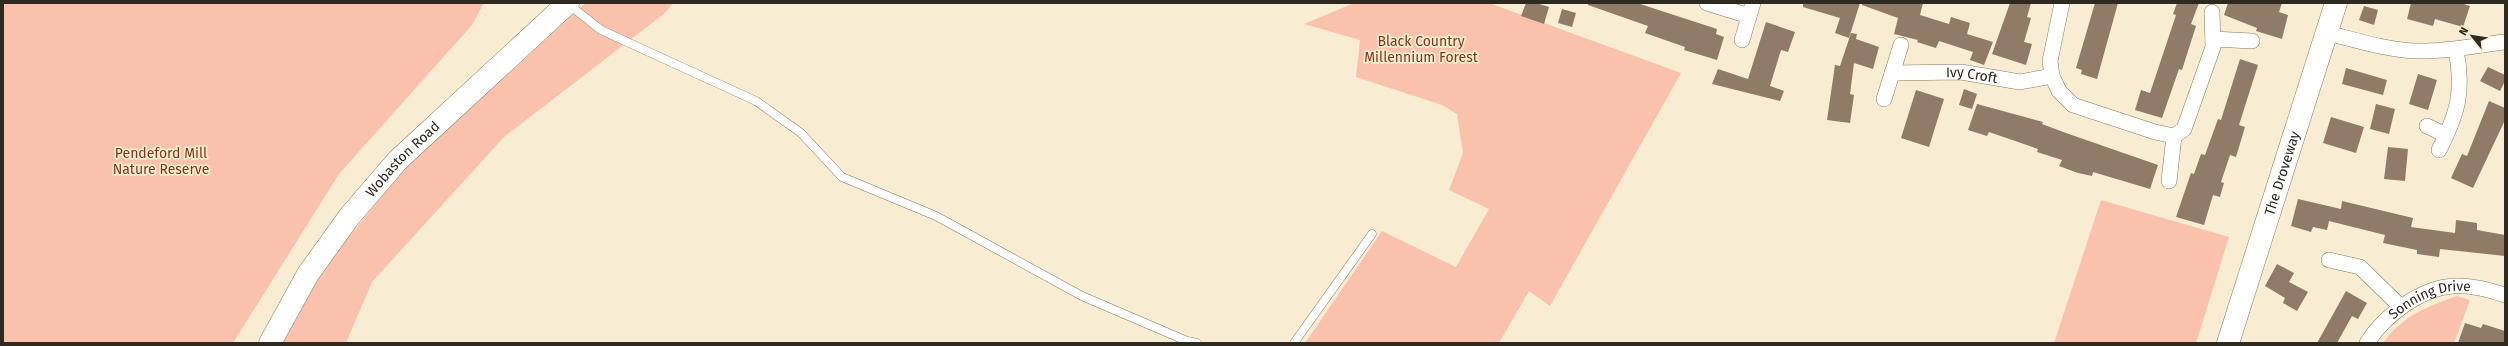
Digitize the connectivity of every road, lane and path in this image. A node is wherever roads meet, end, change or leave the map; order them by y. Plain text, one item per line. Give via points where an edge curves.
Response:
1 (567, 3) edge
2 (1707, 3) edge
3 (2062, 3) edge
4 (2336, 3) edge
5 (1751, 10) edge
6 (2212, 12) dead end
7 (2327, 33) junction
8 (2213, 39) junction
9 (1742, 40) dead end
10 (2252, 41) dead end
11 (2505, 42) edge
12 (1901, 45) dead end
13 (2456, 50) junction
14 (1892, 73) junction
15 (2052, 76) junction
16 (1884, 99) dead end
17 (2427, 126) dead end
18 (2174, 136) junction
19 (2446, 136) junction
20 (2439, 150) dead end
21 (2168, 180) dead end
22 (1372, 234) dead end
23 (2329, 260) dead end
24 (2505, 295) edge
25 (2401, 307) junction
26 (270, 343) edge
27 (1197, 343) edge
28 (1294, 343) edge
29 (2228, 343) edge
30 (2367, 343) edge

1 - 26 street, Wobaston Road via 393,166 349,218 308,274
1 - 27 lane via 600,30 756,101 801,133 842,176 936,216 1082,296
2 - 5 street
3 - 15 street via 2050,61
4 - 7 street, The Droveway
5 - 9 street
6 - 8 street
7 - 13 street via 2394,49
7 - 29 street, The Droveway
8 - 10 street
8 - 18 street via 2214,47 2184,129
11 - 13 street
12 - 14 street
13 - 19 street via 2460,95
14 - 15 street, Ivy Croft via 1961,72 2020,82
14 - 16 street
15 - 18 street via 2059,91 2073,105
17 - 19 street
18 - 21 street
19 - 20 street
22 - 28 lane
23 - 25 street via 2360,267
24 - 25 street, Sonning Drive via 2481,288 2454,286 2425,293
25 - 30 street, Sonning Drive via 2372,334

